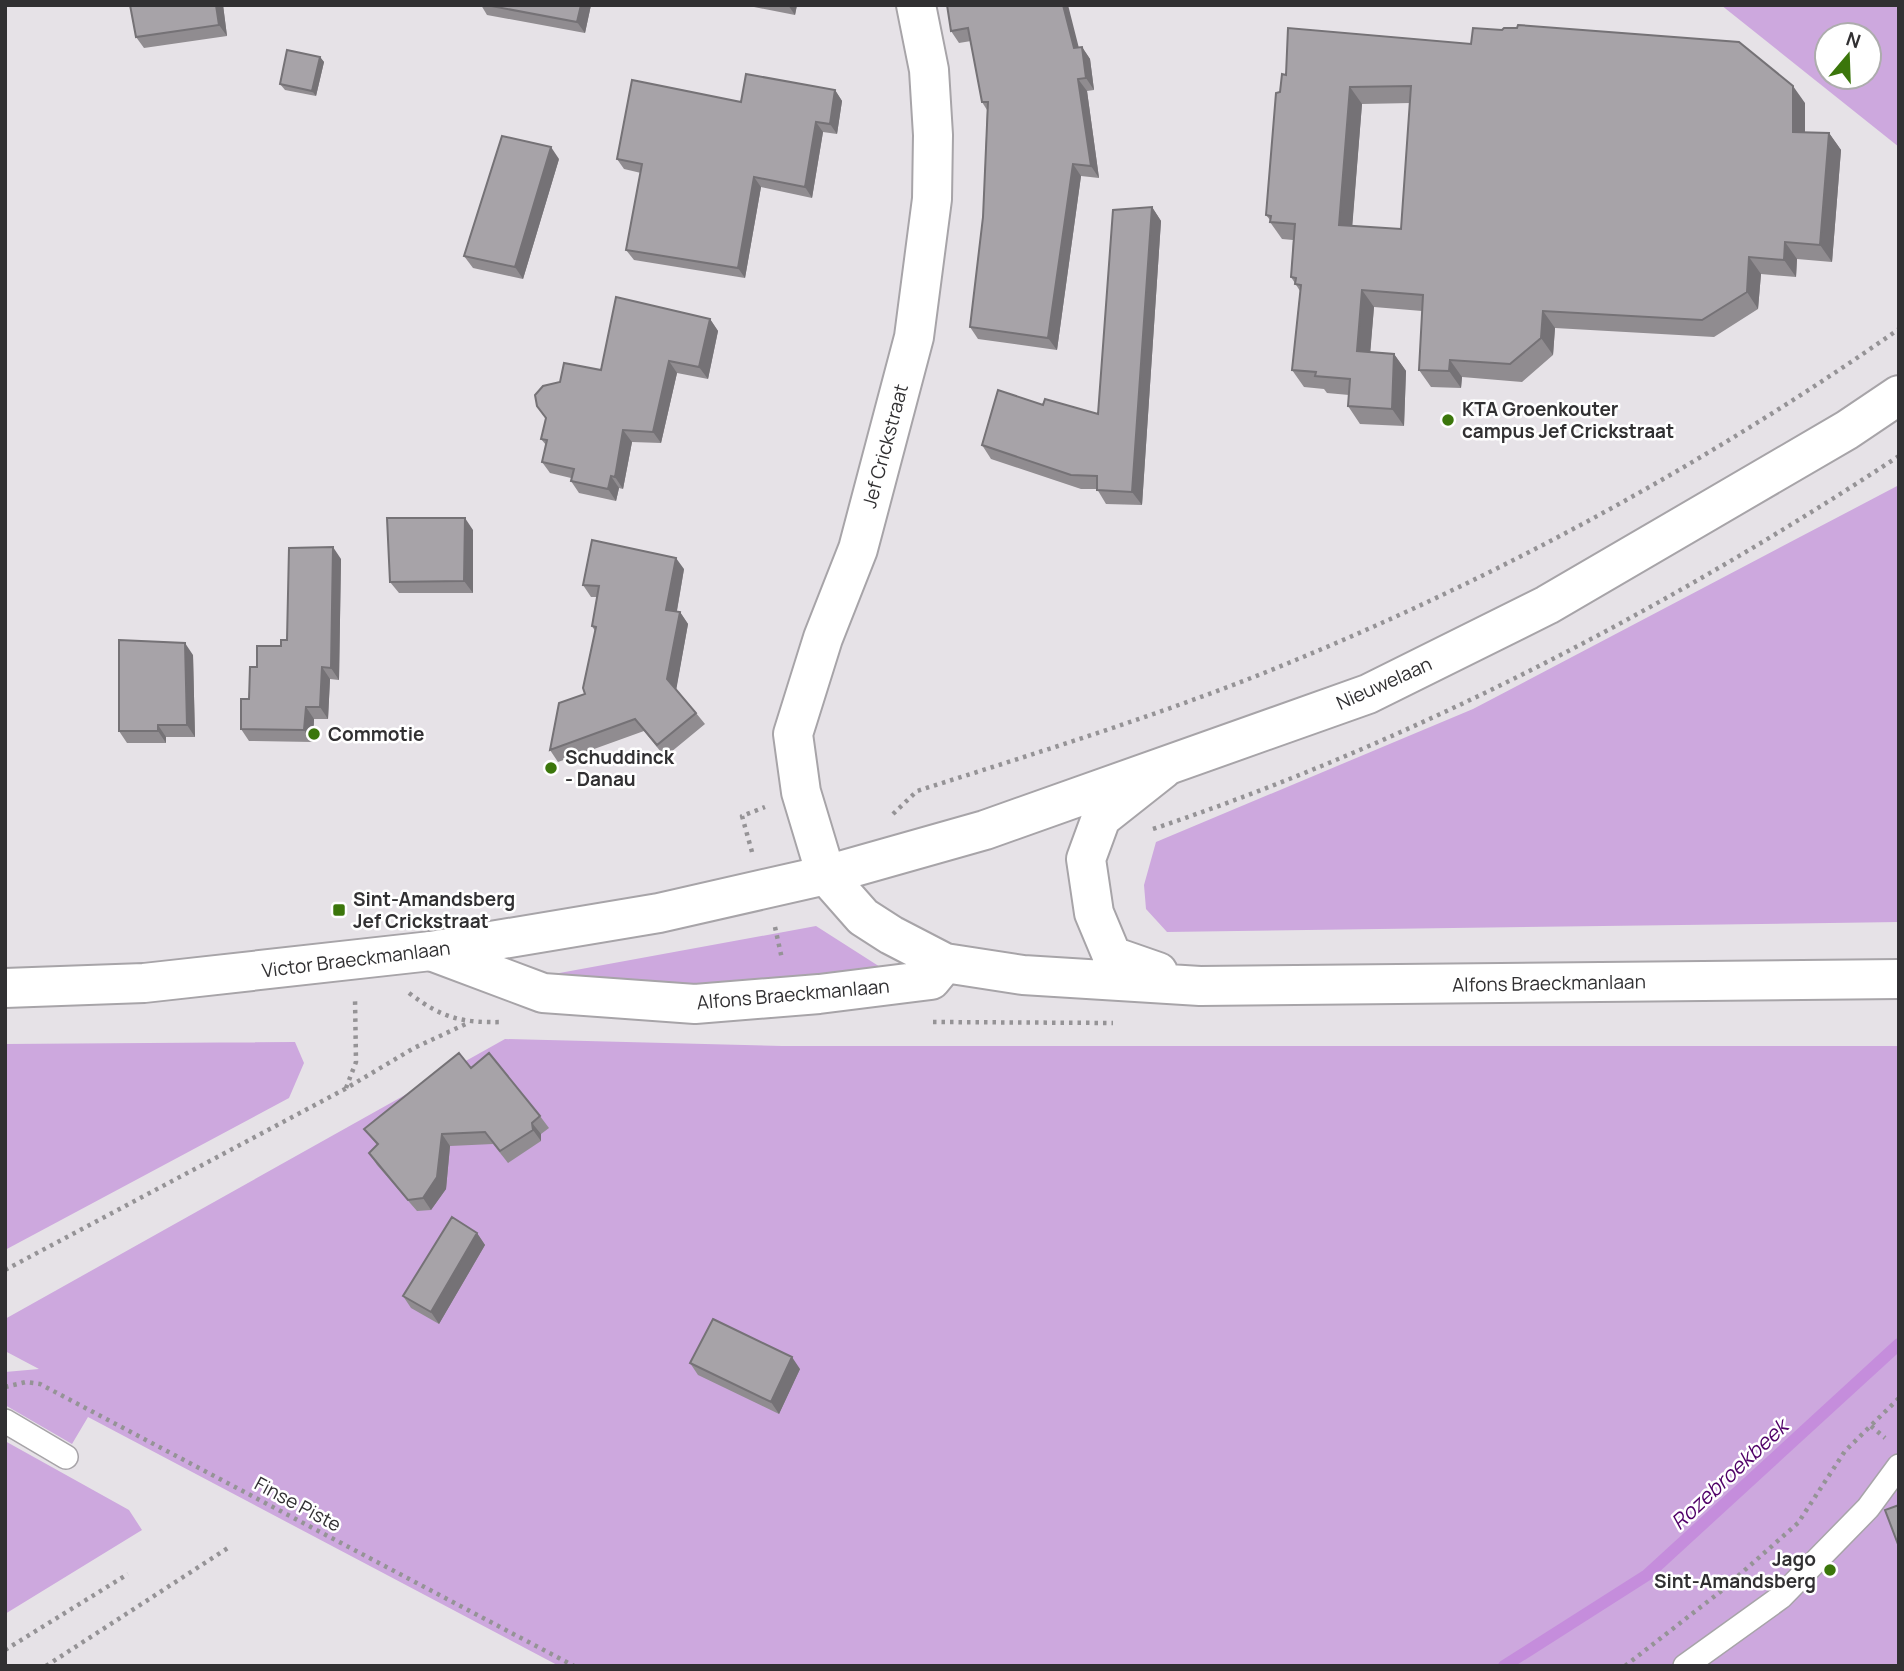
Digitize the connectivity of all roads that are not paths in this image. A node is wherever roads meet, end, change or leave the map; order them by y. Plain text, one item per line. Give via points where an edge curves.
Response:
1 (916, 5) edge
2 (1899, 394) edge
3 (1163, 769) junction
4 (826, 875) junction
5 (431, 951) junction
6 (945, 963) junction
7 (1899, 979) edge
8 (1200, 986) junction
9 (5, 988) edge
10 (5, 1421) edge
11 (66, 1457) dead end
12 (1899, 1466) edge
13 (1685, 1666) edge

1 - 4 street, Jef Crickstraat via 929,70 933,135 932,199 914,337 858,549 822,638 793,734 801,792
2 - 3 street, Nieuwelaan via 1847,430 1547,605 1368,694
3 - 4 street, Nieuwelaan via 985,830
3 - 8 street, Alfons Braeckmanlaan via 1101,818 1086,859 1094,913 1112,956
4 - 5 street, Victor Braeckmanlaan via 659,914
4 - 6 street, Alfons Braeckmanlaan via 863,917
5 - 6 street, Alfons Braeckmanlaan via 543,993 695,1004 931,980
5 - 9 street, Victor Braeckmanlaan via 144,984
6 - 8 street, Alfons Braeckmanlaan via 1023,975
7 - 8 street, Alfons Braeckmanlaan
10 - 11 lane
12 - 13 lane via 1868,1508 1781,1597

